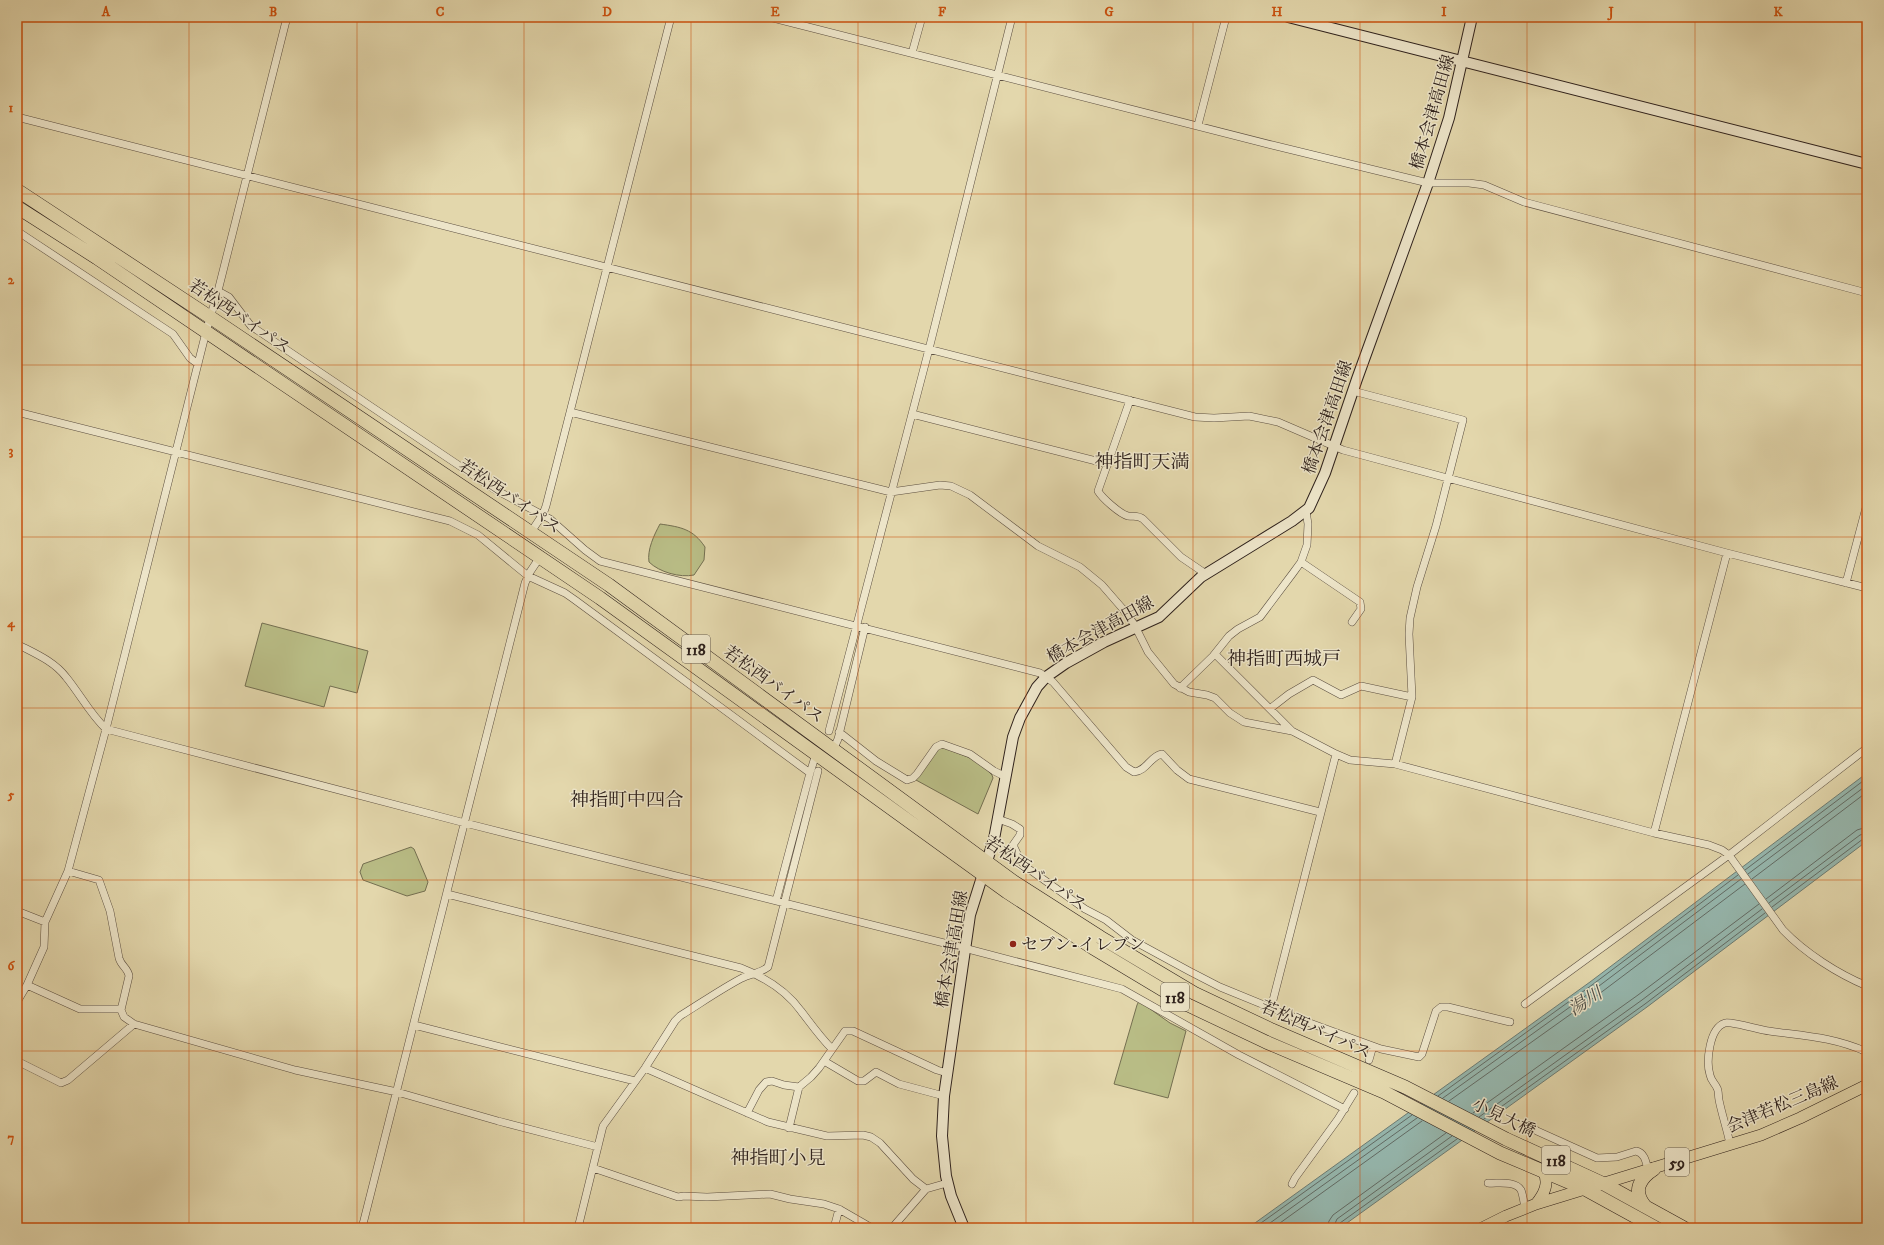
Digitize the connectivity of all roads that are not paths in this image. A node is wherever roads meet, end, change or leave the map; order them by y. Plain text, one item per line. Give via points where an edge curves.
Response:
1 (287, 17) edge
2 (671, 17) edge
3 (769, 17) edge
4 (922, 17) edge
5 (1012, 17) edge
6 (1226, 17) edge
7 (1288, 17) edge
8 (1472, 17) edge
9 (912, 53) junction
10 (1463, 62) junction
11 (998, 75) junction
12 (17, 117) edge
13 (1198, 125) junction
14 (1867, 164) edge
15 (247, 176) junction
16 (1428, 183) junction
17 (17, 190) edge
18 (17, 207) edge
19 (17, 231) edge
20 (607, 267) junction
21 (218, 291) junction
22 (1867, 293) edge
23 (210, 317) junction
24 (206, 332) junction
25 (929, 349) junction
26 (198, 364) junction
27 (1353, 391) junction
28 (1130, 400) junction
29 (17, 412) edge
30 (570, 412) junction
31 (912, 414) junction
32 (1334, 446) junction
33 (176, 452) junction
34 (1108, 464) junction
35 (1448, 478) junction
36 (891, 492) junction
37 (1867, 504) edge
38 (1306, 511) junction
39 (543, 514) junction
40 (531, 532) junction
41 (1727, 553) junction
42 (540, 557) junction
43 (1301, 562) junction
44 (1206, 574) junction
45 (528, 576) junction
46 (1846, 583) junction
47 (1867, 588) edge
48 (1352, 622) dead end
49 (856, 625) junction
50 (865, 627) junction
51 (1137, 628) junction
52 (17, 644) edge
53 (1215, 654) junction
54 (1046, 677) junction
55 (1180, 688) junction
56 (1412, 697) junction
57 (1271, 708) junction
58 (106, 729) junction
59 (829, 731) dead end
60 (1292, 731) junction
61 (839, 732) junction
62 (1867, 748) edge
63 (833, 750) junction
64 (816, 754) junction
65 (1336, 754) junction
66 (1395, 764) junction
67 (818, 771) dead end
68 (810, 773) junction
69 (1006, 777) junction
70 (1320, 812) junction
71 (998, 820) junction
72 (465, 823) junction
73 (1654, 833) junction
74 (1729, 855) junction
75 (984, 868) junction
76 (68, 871) junction
77 (447, 894) junction
78 (776, 901) junction
79 (786, 903) junction
80 (17, 911) edge
81 (45, 922) junction
82 (964, 948) junction
83 (756, 974) junction
84 (28, 986) junction
85 (1867, 986) edge
86 (17, 1002) edge
87 (1525, 1004) dead end
88 (1271, 1008) junction
89 (121, 1009) junction
90 (1510, 1022) dead end
91 (134, 1024) junction
92 (414, 1025) junction
93 (1373, 1046) junction
94 (832, 1049) junction
95 (1867, 1052) edge
96 (17, 1060) edge
97 (1369, 1060) dead end
98 (824, 1061) junction
99 (645, 1068) junction
100 (947, 1073) junction
101 (1389, 1080) joint
102 (635, 1081) junction
103 (1867, 1085) edge
104 (799, 1087) junction
105 (397, 1092) junction
106 (1384, 1092) joint
107 (1354, 1093) dead end
108 (944, 1096) junction
109 (1345, 1109) junction
110 (747, 1113) junction
111 (1528, 1124) dead end
112 (789, 1128) junction
113 (1730, 1144) junction
114 (598, 1147) junction
115 (593, 1168) junction
116 (1651, 1169) junction
117 (1542, 1171) junction
118 (1488, 1182) dead end
119 (947, 1183) junction
120 (1292, 1184) dead end
121 (1604, 1184) junction
122 (926, 1189) junction
123 (1586, 1189) junction
124 (1536, 1204) junction
125 (1645, 1206) junction
126 (1525, 1208) junction
127 (839, 1209) junction
128 (362, 1228) edge
129 (578, 1228) edge
130 (834, 1228) edge
131 (872, 1228) edge
132 (892, 1228) edge
133 (964, 1228) edge
134 (1482, 1228) edge
135 (1656, 1228) edge
136 (1684, 1228) edge

1 - 15 street
2 - 20 street
3 - 9 street
4 - 9 street
5 - 11 street
6 - 13 street
7 - 10 main road
8 - 10 main road, 橋本会津高田線
9 - 11 street
10 - 14 main road
10 - 16 main road, 橋本会津高田線 via 1449,118
11 - 13 street
11 - 25 street
12 - 15 street
13 - 16 street
15 - 20 street
15 - 21 street
16 - 22 street via 1469,182 1484,185 1524,202
16 - 27 main road, 橋本会津高田線
17 - 23 highway, 若松西バイパス / 118
18 - 24 highway, 若松西バイパス / 118
19 - 26 street via 173,334 188,356
20 - 25 street
20 - 30 street
21 - 23 street
21 - 39 street via 231,300 251,326 494,489
23 - 24 street
23 - 40 highway, 若松西バイパス / 118
24 - 26 street
24 - 42 highway, 若松西バイパス / 118
25 - 28 street
25 - 31 street
26 - 33 street
27 - 32 main road, 橋本会津高田線
27 - 35 street via 1463,420
28 - 32 street via 1195,417 1263,418
28 - 34 street
29 - 33 street
30 - 36 street
30 - 39 street
31 - 34 street
31 - 36 street
32 - 35 street
32 - 38 main road, 橋本会津高田線 via 1320,486
33 - 45 street via 450,521 478,535
33 - 58 street
34 - 44 street via 1098,491 1101,496 1122,513 1139,516 1181,557
35 - 41 street
35 - 56 street via 1410,618
36 - 49 street
36 - 51 street via 945,485 970,495 1038,546 1080,567 1102,585
37 - 46 street
38 - 43 street via 1307,544
38 - 44 main road, 橋本会津高田線
39 - 40 street
39 - 49 street via 600,561
40 - 63 highway, 若松西バイパス / 118 via 609,585
41 - 46 street
41 - 73 street
42 - 45 street
42 - 64 highway, 若松西バイパス / 118
43 - 48 street via 1360,602 1361,608
43 - 53 street via 1260,616 1234,633
44 - 51 main road, 橋本会津高田線 via 1166,611
45 - 68 street via 565,593
45 - 72 street
46 - 47 street
49 - 50 street
49 - 59 street
50 - 54 street via 1009,664
50 - 61 street
51 - 54 main road, 橋本会津高田線 via 1083,652
51 - 55 street via 1148,652
52 - 58 street via 50,662 66,676
53 - 55 street
53 - 57 street
54 - 69 main road, 橋本会津高田線 via 1034,691 1020,718 1013,738
54 - 70 street via 1126,767 1134,772 1139,772 1153,758 1162,754 1189,779
55 - 60 street via 1215,698 1244,722
56 - 57 street via 1361,686 1341,695 1313,680
56 - 66 street
57 - 60 street
58 - 72 street
58 - 76 street
60 - 65 street
61 - 63 street
61 - 69 street via 876,761 907,780 917,774 936,748 942,744 970,754
62 - 74 street
63 - 75 highway, 若松西バイパス / 118
64 - 68 street
64 - 75 highway, 若松西バイパス / 118
65 - 66 street via 1350,760
65 - 70 street
66 - 73 street
67 - 79 street
68 - 78 street
69 - 71 main road, 橋本会津高田線
70 - 88 street
71 - 75 main road, 橋本会津高田線
71 - 88 street via 1020,828 1020,834 1013,845 1026,867 1084,909 1106,920 1132,940 1183,968
72 - 77 street
72 - 78 street
73 - 74 street via 1709,845
74 - 85 street via 1793,940 1822,962
74 - 87 street
75 - 82 main road, 橋本会津高田線 via 970,915
75 - 101 highway, 若松西バイパス / 118 via 1194,993 1272,1030
75 - 106 highway, 若松西バイパス / 118 via 1032,910 1188,1005 1266,1042
76 - 81 street
76 - 89 street via 99,880 110,911 120,962 128,970 129,976
77 - 83 street via 741,968
77 - 92 street
78 - 79 street
79 - 82 street
79 - 83 street via 768,967
80 - 81 street
81 - 84 street via 44,947
82 - 100 main road, 橋本会津高田線
82 - 109 street via 1126,990 1240,1055
83 - 94 street via 777,986
83 - 99 street via 745,977 680,1016
84 - 86 street
84 - 89 street via 80,1009
88 - 93 street
89 - 91 street via 124,1017
90 - 93 street via 1448,1007 1441,1008 1436,1011 1419,1057
91 - 96 street via 68,1080 61,1083
91 - 105 street via 295,1070
92 - 102 street
92 - 105 street
93 - 97 street
94 - 98 street
94 - 100 street via 841,1035 850,1030
95 - 113 street via 1820,1037 1755,1030 1731,1023 1719,1026 1710,1042 1709,1073 1717,1088
98 - 104 street
98 - 108 street via 858,1081 864,1081 876,1072 899,1084
99 - 102 street
99 - 110 street
100 - 108 main road, 橋本会津高田線
101 - 121 highway, 小見大橋 / 118 via 1506,1139
102 - 114 street via 606,1120
103 - 113 main road, 会津若松三島線 / 59 via 1761,1135
104 - 110 street via 766,1082
104 - 112 street
105 - 114 street
105 - 128 street
106 - 117 highway, 小見大橋 / 118 via 1500,1153
107 - 109 street
108 - 119 main road, 橋本会津高田線 via 943,1152
109 - 120 street
110 - 112 street
111 - 116 street via 1537,1131 1597,1158 1640,1152
112 - 122 street via 827,1136 871,1137
113 - 116 main road, 会津若松三島線 / 59
114 - 115 street
115 - 127 street via 678,1197 770,1194
115 - 129 street
116 - 121 main road, 会津若松三島線 / 59
116 - 125 highway via 1639,1183 1638,1193
117 - 123 highway, 小見大橋 / 118
117 - 124 main road via 1546,1184 1544,1194
118 - 126 street via 1517,1187 1521,1190
119 - 122 street
119 - 133 main road, 橋本会津高田線
121 - 123 main road, 会津若松三島線 / 59
121 - 125 highway, 118
122 - 132 street
123 - 124 main road, 会津若松三島線 / 59
123 - 135 highway, 118
124 - 126 main road, 会津若松三島線 / 59
125 - 136 highway, 118
126 - 134 main road, 会津若松三島線 / 59
127 - 130 street
127 - 131 street

